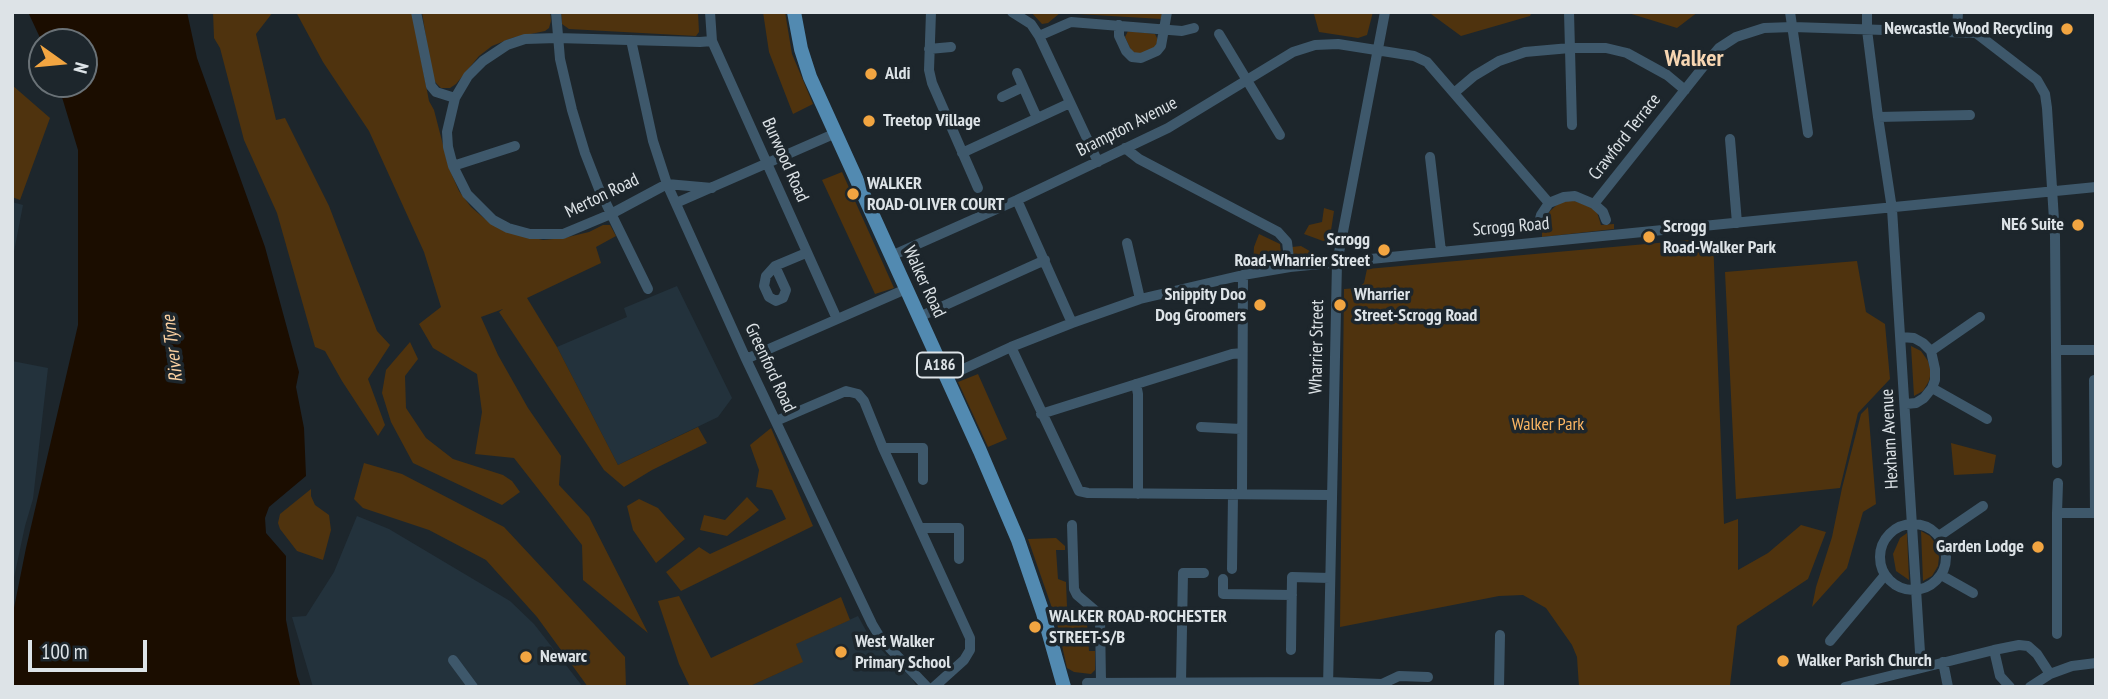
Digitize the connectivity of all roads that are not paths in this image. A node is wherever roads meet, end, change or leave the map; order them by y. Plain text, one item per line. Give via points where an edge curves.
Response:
1 (416, 12) edge
2 (556, 12) edge
3 (710, 12) edge
4 (794, 12) edge
5 (931, 12) edge
6 (1012, 12) edge
7 (1167, 12) edge
8 (1385, 12) edge
9 (1569, 12) edge
10 (1790, 12) edge
11 (1867, 12) edge
12 (1958, 12) edge
13 (1099, 18) edge
14 (1119, 25) junction
15 (1793, 27) junction
16 (1194, 28) dead end
17 (1165, 29) junction
18 (1867, 30) junction
19 (1957, 32) junction
20 (1219, 34) dead end
21 (1039, 36) junction
22 (557, 38) junction
23 (631, 40) junction
24 (712, 41) junction
25 (951, 47) dead end
26 (1570, 48) junction
27 (929, 49) junction
28 (1377, 51) junction
29 (1017, 73) dead end
30 (1248, 79) junction
31 (1023, 88) junction
32 (1685, 90) junction
33 (1454, 93) junction
34 (1002, 97) dead end
35 (455, 98) junction
36 (1070, 103) junction
37 (1970, 115) dead end
38 (1878, 117) junction
39 (1037, 118) junction
40 (1572, 125) dead end
41 (836, 133) junction
42 (1808, 133) dead end
43 (1280, 135) dead end
44 (1730, 139) dead end
45 (515, 146) dead end
46 (1125, 148) junction
47 (962, 153) junction
48 (1430, 157) dead end
49 (1098, 162) junction
50 (768, 164) junction
51 (453, 166) junction
52 (667, 184) junction
53 (2096, 187) edge
54 (712, 188) junction
55 (978, 188) dead end
56 (2053, 192) junction
57 (1017, 200) junction
58 (676, 203) junction
59 (1549, 203) junction
60 (1594, 204) junction
61 (1892, 209) junction
62 (611, 214) junction
63 (1606, 219) dead end
64 (1737, 223) junction
65 (1538, 226) dead end
66 (1127, 243) dead end
67 (1441, 251) junction
68 (806, 253) junction
69 (891, 256) junction
70 (1045, 260) junction
71 (1337, 263) junction
72 (775, 266) dead end
73 (1290, 267) junction
74 (1243, 275) junction
75 (648, 289) dead end
76 (906, 289) junction
77 (1140, 299) junction
78 (919, 317) junction
79 (1980, 317) dead end
80 (837, 319) junction
81 (1072, 323) junction
82 (1901, 337) junction
83 (1011, 347) junction
84 (2057, 350) junction
85 (2096, 350) edge
86 (1931, 351) junction
87 (1242, 353) junction
88 (746, 359) junction
89 (946, 377) junction
90 (2094, 380) edge
91 (1136, 384) junction
92 (1932, 388) junction
93 (1906, 404) junction
94 (1041, 414) junction
95 (1987, 419) dead end
96 (776, 421) junction
97 (1201, 427) dead end
98 (1241, 429) junction
99 (883, 448) junction
100 (2057, 463) dead end
101 (923, 480) dead end
102 (2058, 483) dead end
103 (1138, 494) junction
104 (1237, 494) junction
105 (1331, 495) junction
106 (1983, 506) dead end
107 (2057, 513) junction
108 (2095, 513) edge
109 (1912, 524) junction
110 (1072, 525) dead end
111 (920, 528) junction
112 (1939, 536) junction
113 (958, 559) dead end
114 (1232, 569) dead end
115 (1204, 573) dead end
116 (1885, 575) junction
117 (1941, 575) junction
118 (1330, 578) junction
119 (1223, 579) dead end
120 (1916, 590) junction
121 (1972, 593) dead end
122 (1292, 596) junction
123 (2057, 634) dead end
124 (1500, 635) dead end
125 (1830, 641) dead end
126 (1291, 650) dead end
127 (1994, 650) junction
128 (453, 660) dead end
129 (1943, 662) junction
130 (2096, 663) edge
131 (1921, 667) junction
132 (2050, 674) junction
133 (1429, 677) dead end
134 (1101, 682) junction
135 (1087, 683) dead end
136 (1175, 684) edge
137 (1328, 684) edge
138 (1242, 685) edge
139 (1859, 685) edge
140 (473, 687) edge
141 (927, 687) edge
142 (933, 687) edge
143 (1064, 687) edge
144 (1499, 687) edge
145 (1845, 687) edge
146 (1948, 687) edge
147 (2010, 687) edge
148 (2030, 687) edge

1 - 35 street via 431,86 439,94
2 - 22 street
3 - 24 street, Burwood Road
4 - 41 main road, Walker Road / A186 via 805,62
5 - 27 street
6 - 21 street via 1027,20
7 - 17 street
8 - 28 street, Wharrier Street
9 - 26 street
10 - 15 street
11 - 18 street, Hexham Avenue
12 - 19 street
13 - 14 street
13 - 21 street via 1066,23
14 - 17 street
14 - 17 street via 1126,51 1138,58 1160,49
15 - 18 street, Crawford Terrace
15 - 32 street, Crawford Terrace via 1763,28 1736,37 1719,48
15 - 42 street
16 - 17 street
18 - 19 street, Crawford Terrace
18 - 38 street, Hexham Avenue
19 - 56 street, Crawford Terrace via 1976,33 2037,80 2047,107
20 - 30 street
21 - 36 street
22 - 23 street
22 - 35 street via 525,39 499,49 475,69
22 - 62 street via 578,133
23 - 24 street
23 - 52 street, Greenford Road
24 - 50 street, Burwood Road
25 - 27 street
26 - 32 street via 1627,53
26 - 33 street via 1525,52 1499,61
26 - 40 street
27 - 47 street via 932,83
28 - 30 street, Brampton Avenue via 1315,45 1293,52
28 - 33 street, Brampton Avenue via 1427,62
28 - 71 street, Wharrier Street
29 - 31 street
30 - 43 street
30 - 46 street, Brampton Avenue via 1168,128
31 - 34 street
31 - 39 street
32 - 60 street, Crawford Terrace
33 - 59 street, Brampton Avenue
35 - 51 street, Merton Road via 447,132
36 - 39 street
36 - 49 street
37 - 38 street
38 - 61 street, Hexham Avenue
39 - 47 street
41 - 50 street, Merton Road
41 - 69 main road, Walker Road / A186
44 - 64 street
45 - 51 street
46 - 49 street, Brampton Avenue
46 - 73 street via 1278,232 1287,242
47 - 55 street
48 - 67 street
49 - 57 street, Brampton Avenue
50 - 54 street, Merton Road
50 - 68 street, Burwood Road
51 - 62 street, Merton Road via 467,194 485,214 524,233 563,234
52 - 54 street, Merton Road
52 - 58 street, Greenford Road
52 - 62 street, Merton Road
53 - 56 street, Scrogg Road
54 - 58 street, Merton Road
56 - 61 street, Scrogg Road
56 - 84 street, Crawford Terrace
57 - 69 street, Brampton Avenue
57 - 70 street
58 - 88 street, Greenford Road
59 - 60 street, Scrogg Road via 1575,195
59 - 65 street, Scrogg Road
60 - 63 street
61 - 64 street, Scrogg Road
61 - 82 street, Hexham Avenue
62 - 75 street
64 - 67 street, Scrogg Road
66 - 77 street
67 - 71 street, Scrogg Road
68 - 72 street
68 - 80 street, Burwood Road
69 - 76 main road, Walker Road / A186
70 - 78 street
70 - 81 street
71 - 73 street, Scrogg Road
71 - 105 street, Wharrier Street
73 - 74 street, Scrogg Road
74 - 77 street, Scrogg Road
74 - 87 street
76 - 78 main road, Walker Road / A186
76 - 80 street
77 - 81 street, Scrogg Road
78 - 89 main road, Walker Road / A186
79 - 86 street
80 - 88 street
81 - 83 street, Scrogg Road
82 - 86 street via 1914,338
82 - 93 street, Hexham Avenue
83 - 89 street, Scrogg Road
83 - 94 street
84 - 85 street
84 - 100 street, Crawford Terrace
86 - 92 street via 1935,369
87 - 91 street
87 - 98 street
88 - 96 street, Greenford Road
89 - 143 main road, Walker Road / A186 via 1017,540
90 - 108 street
91 - 94 street
91 - 103 street
92 - 93 street via 1916,403
92 - 95 street
93 - 109 street, Hexham Avenue
94 - 103 street via 1079,491
96 - 99 street via 846,391 854,392 862,396
96 - 141 street, Greenford Road via 872,624
97 - 98 street
98 - 104 street
99 - 101 street via 923,448
99 - 111 street
102 - 107 street
103 - 104 street
104 - 105 street
104 - 114 street
105 - 118 street, Wharrier Street
106 - 112 street
107 - 108 street
107 - 123 street
109 - 112 street
109 - 116 street via 1900,526 1883,541 1880,564
109 - 120 street, Hexham Avenue
110 - 134 street via 1074,589 1100,618
111 - 113 street via 958,528
111 - 142 street via 971,644 964,660
112 - 117 street via 1946,555
115 - 136 street via 1183,573
116 - 120 street via 1893,584
116 - 125 street
117 - 120 street
117 - 121 street
118 - 122 street via 1292,577
118 - 137 street, Wharrier Street
119 - 122 street via 1223,594
120 - 131 street, Hexham Avenue
122 - 126 street
124 - 144 street
127 - 129 street
127 - 132 street via 2028,646
127 - 147 street via 2000,676
128 - 140 street
129 - 131 street
129 - 146 street
130 - 132 street
131 - 139 street
132 - 148 street
133 - 137 street via 1399,676 1382,684
134 - 135 street
134 - 136 street
136 - 138 street
137 - 138 street
139 - 145 street

